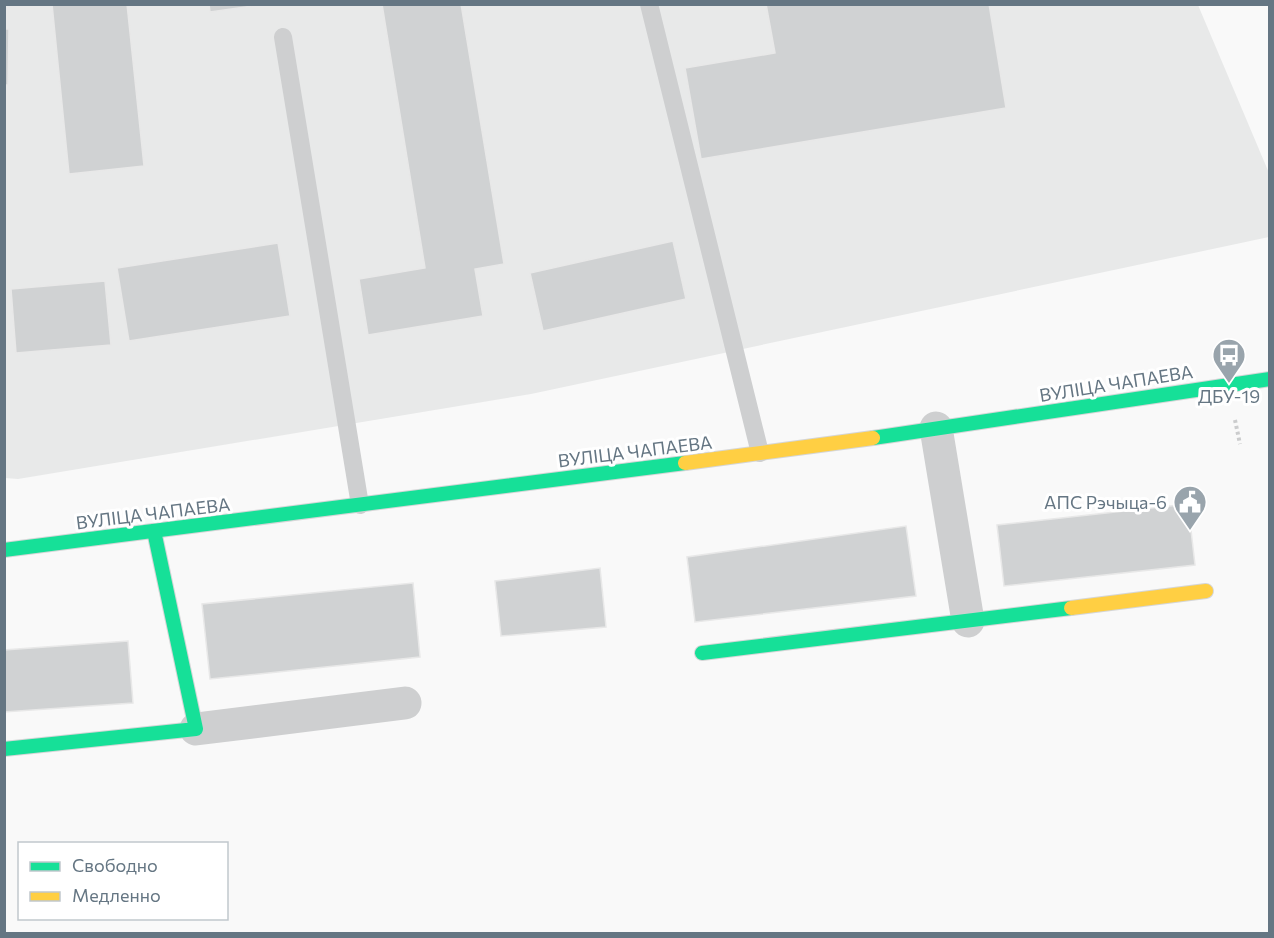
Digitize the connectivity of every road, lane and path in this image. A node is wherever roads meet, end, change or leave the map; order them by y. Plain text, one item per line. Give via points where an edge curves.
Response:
1 (648, 4) edge
2 (283, 37) dead end
3 (1269, 379) edge
4 (936, 428) junction
5 (760, 453) junction
6 (360, 505) junction
7 (154, 531) junction
8 (4, 550) edge
9 (1206, 591) dead end
10 (968, 621) junction
11 (702, 653) dead end
12 (405, 703) dead end
13 (196, 729) junction
14 (4, 749) edge

1 - 5 lane
2 - 6 lane
3 - 4 main road, ВУЛІЦА ЧАПАЕВА
4 - 5 main road, ВУЛІЦА ЧАПАЕВА
4 - 10 street
5 - 6 main road, ВУЛІЦА ЧАПАЕВА
6 - 7 main road, ВУЛІЦА ЧАПАЕВА
7 - 8 main road, ВУЛІЦА ЧАПАЕВА
7 - 13 main road
9 - 10 main road
10 - 11 main road
12 - 13 street
13 - 14 main road

